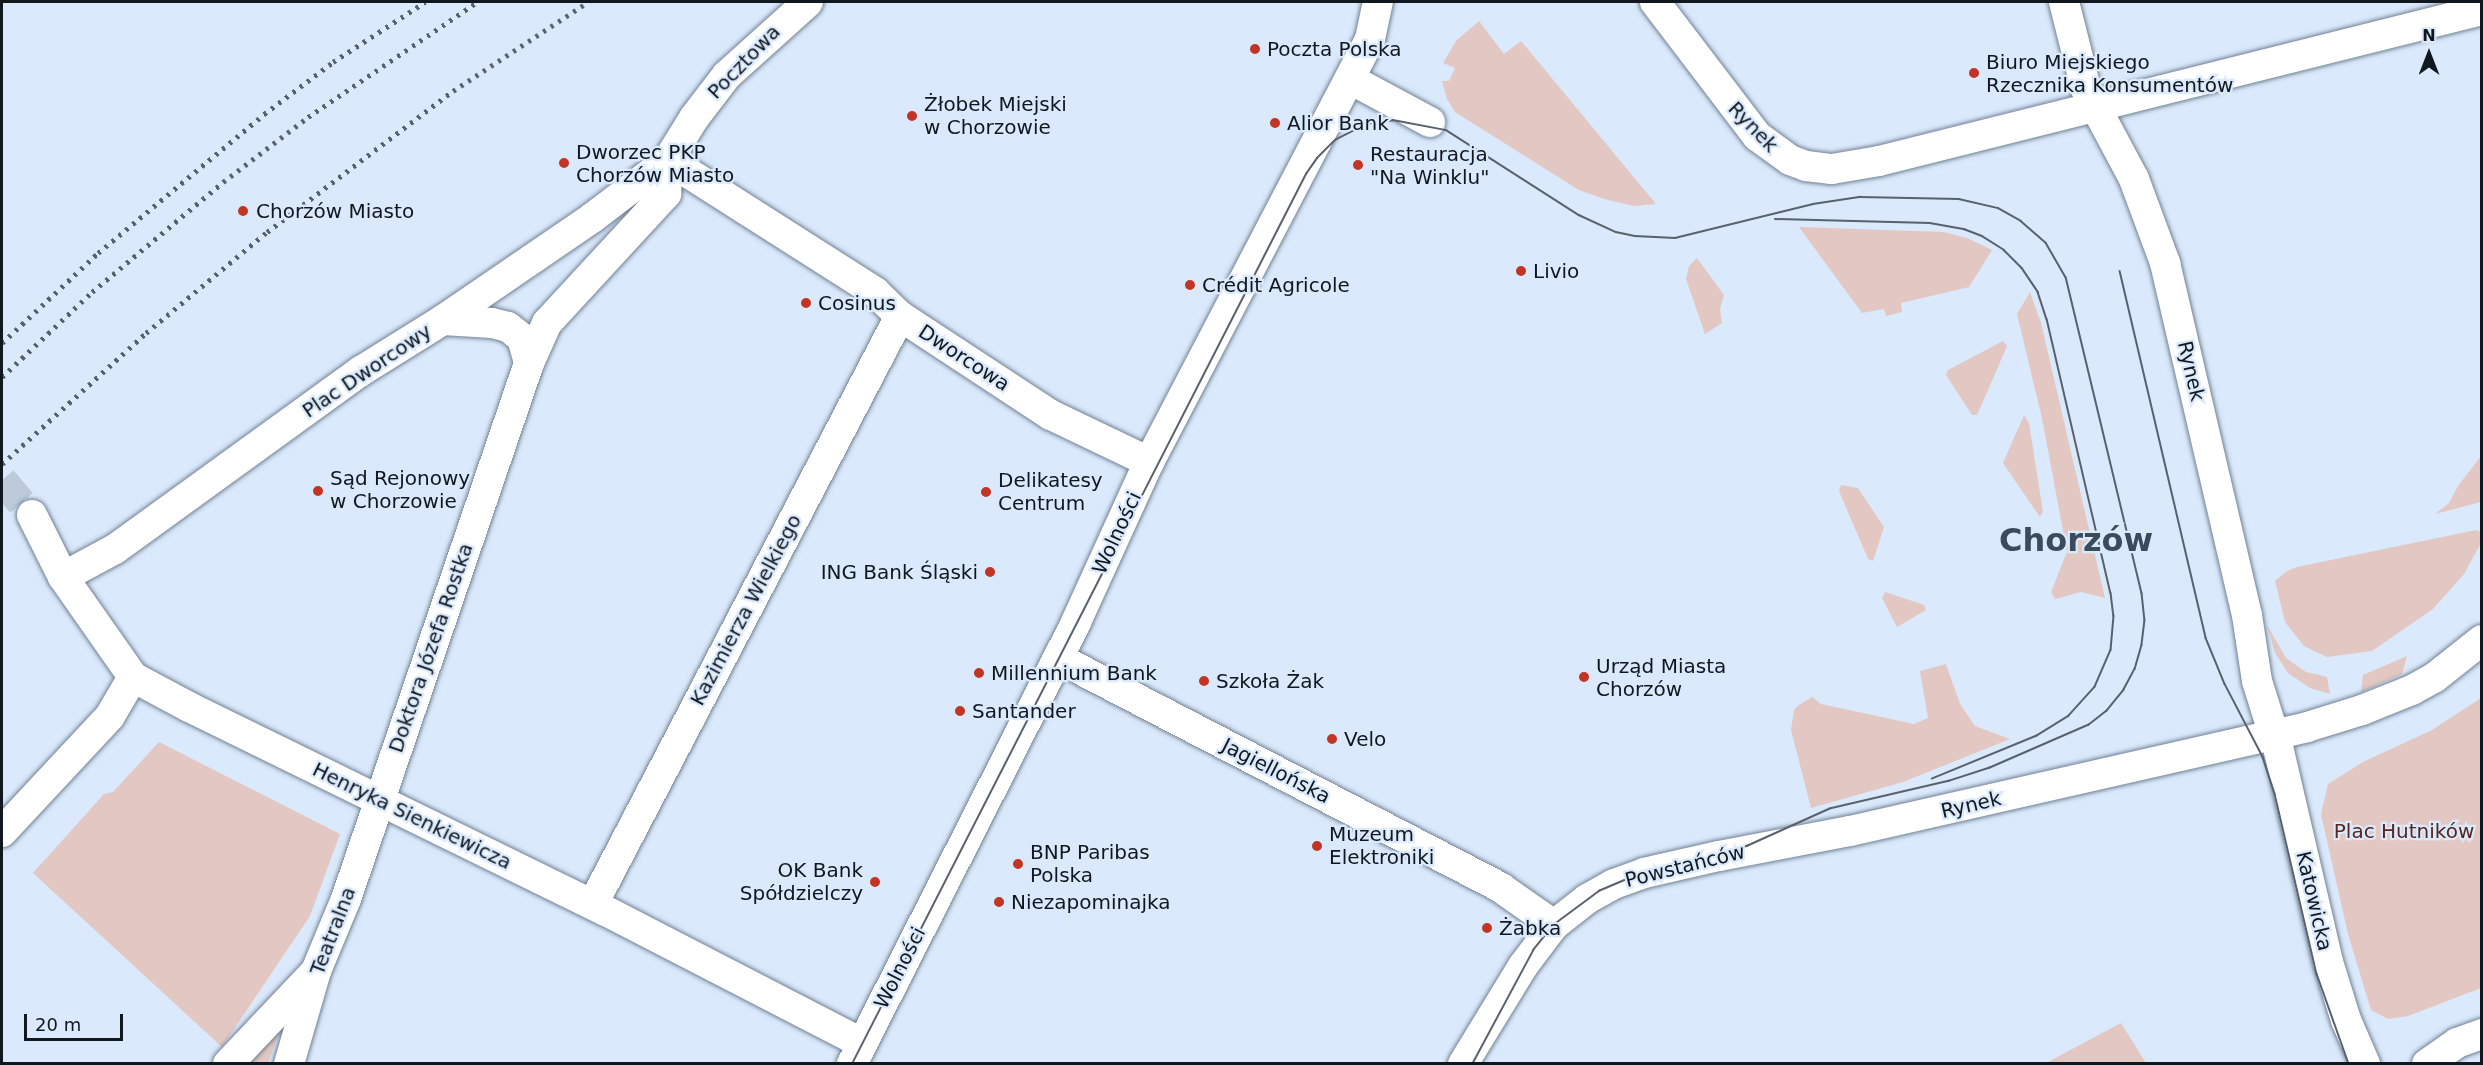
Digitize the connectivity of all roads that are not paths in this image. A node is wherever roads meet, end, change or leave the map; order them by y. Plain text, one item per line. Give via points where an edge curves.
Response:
1 (808, 2) edge
2 (1378, 2) edge
3 (1655, 2) edge
4 (2064, 2) edge
5 (2481, 10) edge
6 (1350, 79) junction
7 (2096, 107) junction
8 (1430, 122) dead end
9 (668, 160) junction
10 (900, 316) junction
11 (442, 320) junction
12 (529, 363) junction
13 (1149, 462) junction
14 (32, 515) tunnel mouth
15 (63, 577) junction
16 (2481, 640) edge
17 (1058, 658) junction
18 (133, 677) junction
19 (2273, 735) junction
20 (381, 799) junction
21 (1850, 831) joint
22 (2, 832) edge
23 (593, 904) junction
24 (1554, 926) junction
25 (316, 971) junction
26 (2481, 1034) edge
27 (857, 1053) edge
28 (228, 1064) edge
29 (289, 1064) edge
30 (1463, 1064) edge
31 (2365, 1064) edge
32 (2427, 1064) edge

1 - 9 street, Pocztowa via 727,75
2 - 6 street, Wolności via 1370,39
3 - 7 street, Rynek via 1757,136 1782,156 1806,166 1832,169 1861,165
4 - 7 street via 2082,75
5 - 7 street
6 - 8 street
6 - 13 street, Wolności
7 - 19 street, Rynek via 2134,179 2165,262 2247,615 2257,681
9 - 10 street, Dworcowa via 875,292
9 - 11 street, Plac Dworcowy via 592,218
9 - 12 street, Doktora Józefa Rostka via 666,194 547,323
10 - 13 street, Dworcowa via 1051,415
10 - 23 street, Kazimierza Wielkiego
11 - 12 street via 492,323 517,331
11 - 15 street, Plac Dworcowy via 361,371 115,549
12 - 20 street, Doktora Józefa Rostka
13 - 17 street, Wolności
14 - 15 street, Henryka Sienkiewicza
15 - 18 street, Henryka Sienkiewicza
16 - 19 street via 2434,678 2388,701
17 - 24 street, Jagiellońska via 1501,888
17 - 27 street, Wolności
18 - 20 street, Henryka Sienkiewicza
18 - 22 street via 110,716
19 - 21 street, Rynek
19 - 31 street, Katowicka via 2328,962
20 - 23 street, Henryka Sienkiewicza
20 - 25 street, Teatralna
21 - 24 street, Powstańców via 1633,877 1587,899
23 - 27 street, Henryka Sienkiewicza
24 - 30 street, Powstańców via 1523,966
25 - 28 street
25 - 29 street, Teatralna
26 - 32 street via 2457,1043

